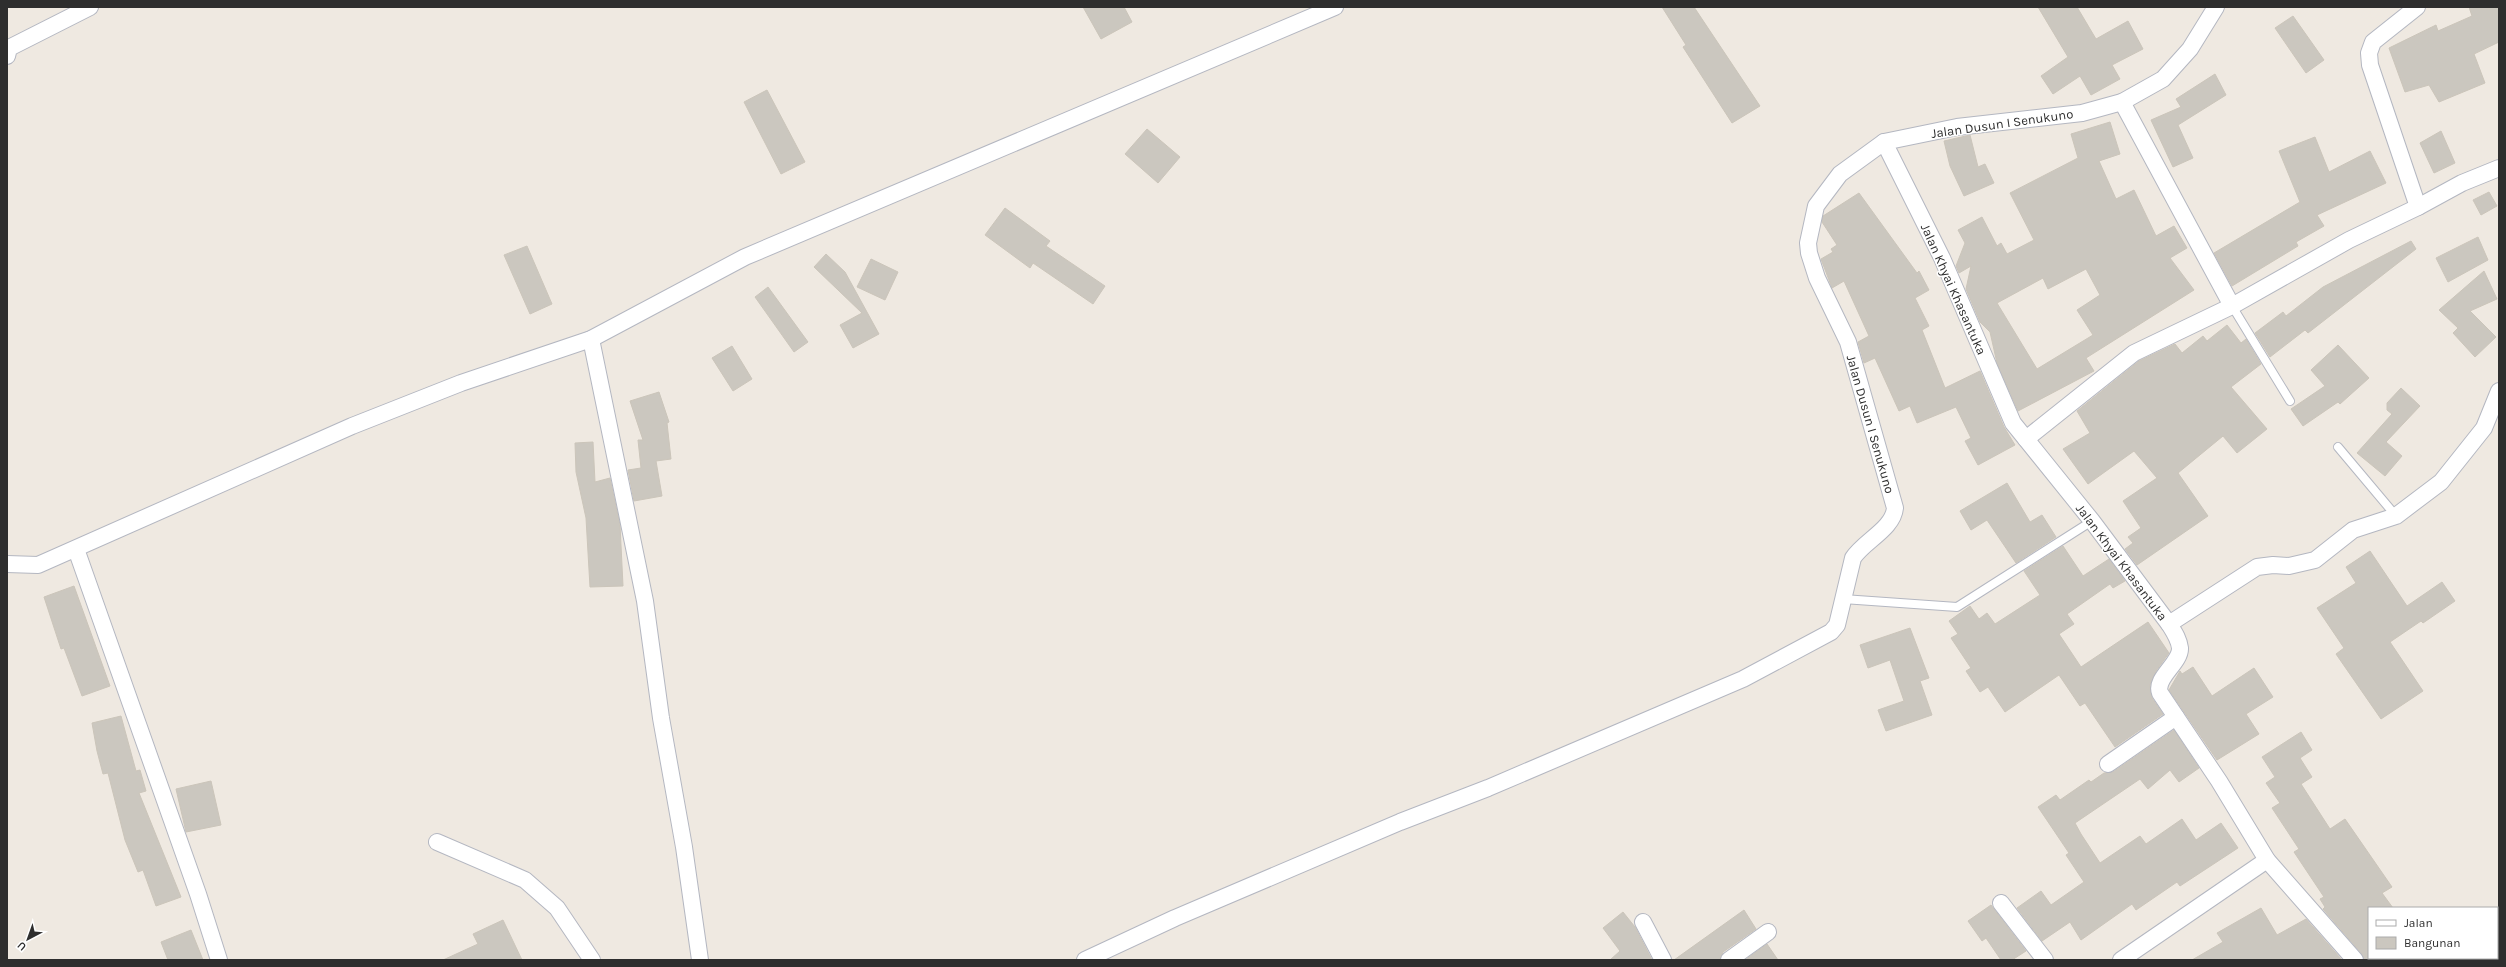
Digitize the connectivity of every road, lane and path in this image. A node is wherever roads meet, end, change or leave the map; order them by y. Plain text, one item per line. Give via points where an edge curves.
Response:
1 (90, 7) edge
2 (1335, 7) edge
3 (2216, 7) edge
4 (2417, 7) edge
5 (8, 51) edge
6 (2122, 102) junction
7 (1884, 142) junction
8 (2499, 168) edge
9 (2418, 207) junction
10 (2232, 306) junction
11 (591, 339) junction
12 (2499, 391) edge
13 (2290, 401) dead end
14 (2026, 439) junction
15 (2338, 447) dead end
16 (2396, 516) junction
17 (2092, 521) junction
18 (76, 549) junction
19 (7, 564) edge
20 (1843, 599) junction
21 (2169, 624) junction
22 (2176, 716) junction
23 (2108, 764) dead end
24 (438, 842) dead end
25 (2267, 860) junction
26 (2001, 903) dead end
27 (1643, 922) dead end
28 (1768, 932) dead end
29 (219, 960) edge
30 (592, 960) edge
31 (700, 960) edge
32 (1085, 960) edge
33 (1662, 960) edge
34 (1729, 960) edge
35 (2045, 960) edge
36 (2121, 960) edge
37 (2355, 960) edge

1 - 5 street
2 - 11 street via 758,251
3 - 6 street, Jalan Dusun I Senukuno via 2190,49 2164,79
4 - 9 street via 2373,42 2369,53 2370,65
6 - 7 street, Jalan Dusun I Senukuno via 2082,113 1957,127
6 - 10 street
7 - 14 street, Jalan Khyai Khasantuka via 1942,258 2013,424
7 - 20 street, Jalan Dusun I Senukuno via 1840,174 1816,206 1808,242 1817,278 1848,342 1895,508 1892,519 1853,558
8 - 9 street via 2462,183
9 - 10 street via 2349,240
10 - 13 lane
10 - 14 street via 2134,353
11 - 18 street via 461,383 352,426
11 - 31 street via 616,473 645,601
12 - 16 street via 2484,428 2441,482
14 - 17 street, Jalan Khyai Khasantuka
15 - 16 lane
16 - 21 street via 2353,530 2315,560 2289,566 2257,567
17 - 20 lane via 1957,607
17 - 21 street, Jalan Khyai Khasantuka
18 - 19 street via 38,565
18 - 29 street via 196,886
20 - 32 street, Jalan Dusun I Senukuno via 1837,625 1831,632 1743,679 1175,918
21 - 22 street, Jalan Khyai Khasantuka via 2180,649 2158,690
22 - 23 street
22 - 25 street, Jalan Khyai Khasantuka
24 - 30 street via 525,880 557,908
25 - 36 street
25 - 37 street, Jalan Khyai Khasantuka
26 - 35 street
27 - 33 street
28 - 34 street

